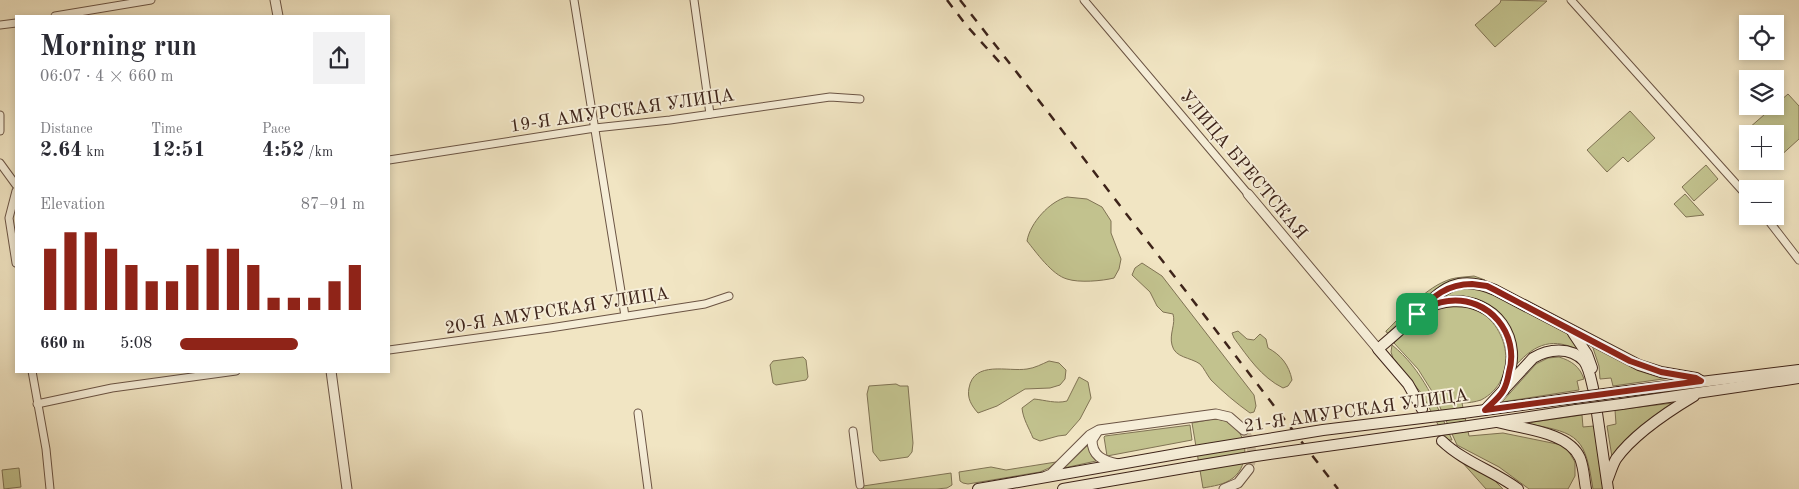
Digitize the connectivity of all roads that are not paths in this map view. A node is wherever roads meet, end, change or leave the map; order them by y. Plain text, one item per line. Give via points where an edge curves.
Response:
1 (151, 0) edge
2 (275, 0) edge
3 (574, 0) edge
4 (694, 0) edge
5 (1084, 0) edge
6 (1571, 0) edge
7 (61, 15) edge
8 (278, 15) edge
9 (15, 23) edge
10 (0, 26) edge
11 (860, 99) dead end
12 (710, 114) junction
13 (0, 115) edge
14 (594, 128) junction
15 (0, 131) edge
16 (390, 160) edge
17 (0, 162) edge
18 (15, 184) edge
19 (1739, 187) edge
20 (1248, 194) joint
21 (15, 200) edge
22 (13, 217) edge
23 (1772, 225) edge
24 (15, 248) edge
25 (1799, 260) edge
26 (729, 296) dead end
27 (1417, 314) junction
28 (625, 316) junction
29 (1569, 329) junction
30 (390, 350) edge
31 (1378, 350) junction
32 (1799, 370) edge
33 (32, 373) edge
34 (221, 373) edge
35 (331, 373) edge
36 (1799, 378) edge
37 (1701, 381) junction
38 (1504, 390) junction
39 (1699, 393) junction
40 (37, 404) junction
41 (1422, 408) dead end
42 (1485, 410) junction
43 (638, 413) dead end
44 (1597, 413) dead end
45 (1497, 422) junction
46 (1099, 430) junction
47 (1244, 430) tunnel mouth
48 (853, 431) dead end
49 (1442, 442) dead end
50 (1120, 464) junction
51 (1249, 469) tunnel mouth
52 (1583, 471) junction
53 (1037, 479) junction
54 (860, 485) dead end
55 (1608, 485) edge
56 (50, 489) edge
57 (348, 489) edge
58 (648, 489) edge
59 (978, 489) edge
60 (1063, 489) edge
61 (1224, 489) edge
62 (1518, 489) edge
63 (1576, 489) edge
64 (1586, 489) edge

1 - 7 street
2 - 8 street
3 - 14 street
4 - 12 street
5 - 20 street, УЛИЦА БРЕСТСКАЯ
6 - 19 street
9 - 10 street
11 - 12 street, 19-Я АМУРСКАЯ УЛИЦА via 830,97
12 - 14 street, 19-Я АМУРСКАЯ УЛИЦА
13 - 15 street
14 - 16 street, 19-Я АМУРСКАЯ УЛИЦА
14 - 28 street
17 - 18 street
20 - 31 street, УЛИЦА БРЕСТСКАЯ
21 - 22 street
22 - 24 street
23 - 25 street
26 - 28 street, 20-Я АМУРСКАЯ УЛИЦА via 706,304
27 - 29 main road via 1438,293 1457,285 1472,284 1487,286
27 - 31 main road
27 - 38 main road via 1450,300 1473,303 1491,313 1504,327 1511,345 1511,366
28 - 30 street, 20-Я АМУРСКАЯ УЛИЦА
29 - 37 main road via 1639,365
29 - 38 main road via 1588,354 1592,383 1587,366 1580,358 1569,352 1552,350 1532,358
31 - 41 main road via 1408,384
32 - 37 main road, 21-Я АМУРСКАЯ УЛИЦА
33 - 40 street
34 - 40 street via 112,388
35 - 57 street
36 - 39 main road, 21-Я АМУРСКАЯ УЛИЦА
37 - 42 main road, 21-Я АМУРСКАЯ УЛИЦА, bridge
38 - 42 main road
39 - 45 main road, 21-Я АМУРСКАЯ УЛИЦА, bridge
39 - 55 main road via 1655,422 1627,448 1618,458
40 - 56 street
42 - 50 main road, 21-Я АМУРСКАЯ УЛИЦА, bridge via 1307,432
43 - 58 street
44 - 55 main road
45 - 52 main road via 1562,439 1575,449
45 - 60 main road, 21-Я АМУРСКАЯ УЛИЦА, bridge
46 - 47 street via 1216,414 1229,417
46 - 50 street via 1092,440 1094,452 1106,462
46 - 53 street via 1051,474
48 - 54 street
49 - 62 main road
50 - 53 main road, 21-Я АМУРСКАЯ УЛИЦА
51 - 61 street via 1238,484
52 - 63 main road
52 - 64 main road
53 - 59 main road, 21-Я АМУРСКАЯ УЛИЦА

